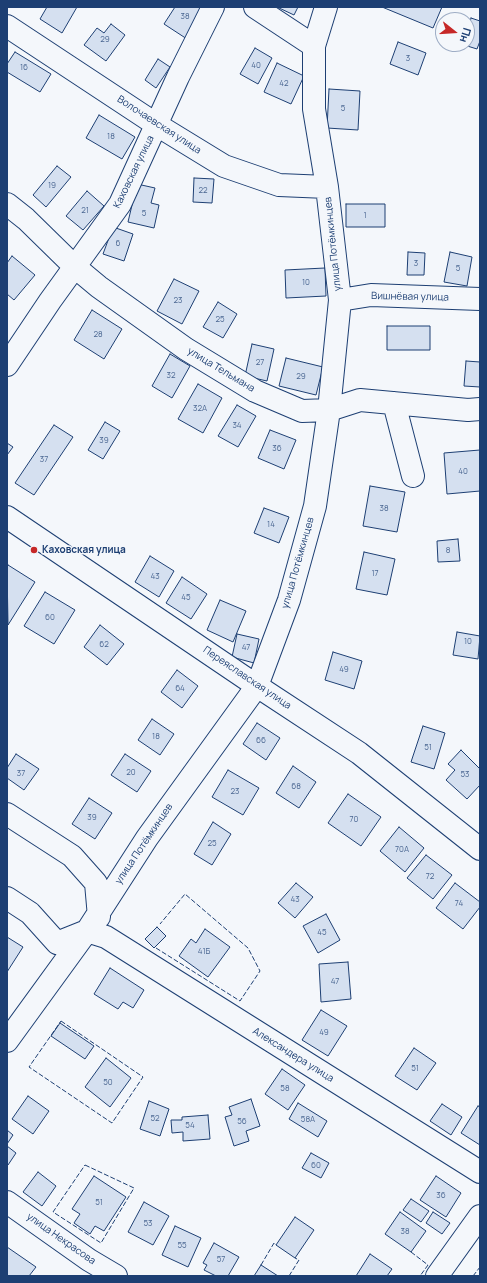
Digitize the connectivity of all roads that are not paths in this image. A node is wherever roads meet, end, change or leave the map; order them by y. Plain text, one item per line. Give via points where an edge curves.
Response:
1 (213, 7) edge
2 (255, 7) edge
3 (326, 7) edge
4 (7, 26) edge
5 (314, 46) junction
6 (157, 125) junction
7 (327, 187) junction
8 (7, 204) edge
9 (75, 267) junction
10 (480, 299) edge
11 (340, 300) junction
12 (7, 365) edge
13 (394, 403) junction
14 (480, 409) edge
15 (329, 410) junction
16 (413, 476) dead end
17 (7, 517) edge
18 (257, 686) junction
19 (7, 814) edge
20 (480, 849) edge
21 (7, 898) edge
22 (97, 927) junction
23 (7, 1041) edge
24 (480, 1172) edge
25 (7, 1202) edge
26 (480, 1216) edge
27 (116, 1276) edge
28 (437, 1276) edge

1 - 6 street, Каховская улица
2 - 5 street
3 - 5 street, улица Потёмкинцев
4 - 6 street, Волочаевская улица
5 - 7 street, улица Потёмкинцев via 314,109
6 - 7 street, Волочаевская улица via 224,166 279,185
6 - 9 street, Каховская улица via 120,204
7 - 11 street, улица Потёмкинцев
8 - 9 street, улица Тельмана
9 - 12 street, Каховская улица
9 - 15 street, улица Тельмана via 186,349 255,391 302,411
10 - 11 street, Вишнёвая улица via 371,295
11 - 15 street, улица Потёмкинцев
13 - 14 street, улица Тельмана
13 - 15 street, улица Тельмана via 360,400
13 - 16 street
15 - 18 street, улица Потёмкинцев via 315,506 289,600
17 - 18 street, Переяславская улица
18 - 20 street, Переяславская улица via 359,753
18 - 22 street, улица Потёмкинцев via 147,838
19 - 22 street via 72,856 96,883
21 - 22 street via 30,913 57,943
22 - 23 street, улица Потёмкинцев
22 - 24 street, Александера улица
25 - 27 street, улица Некрасова
26 - 28 street

